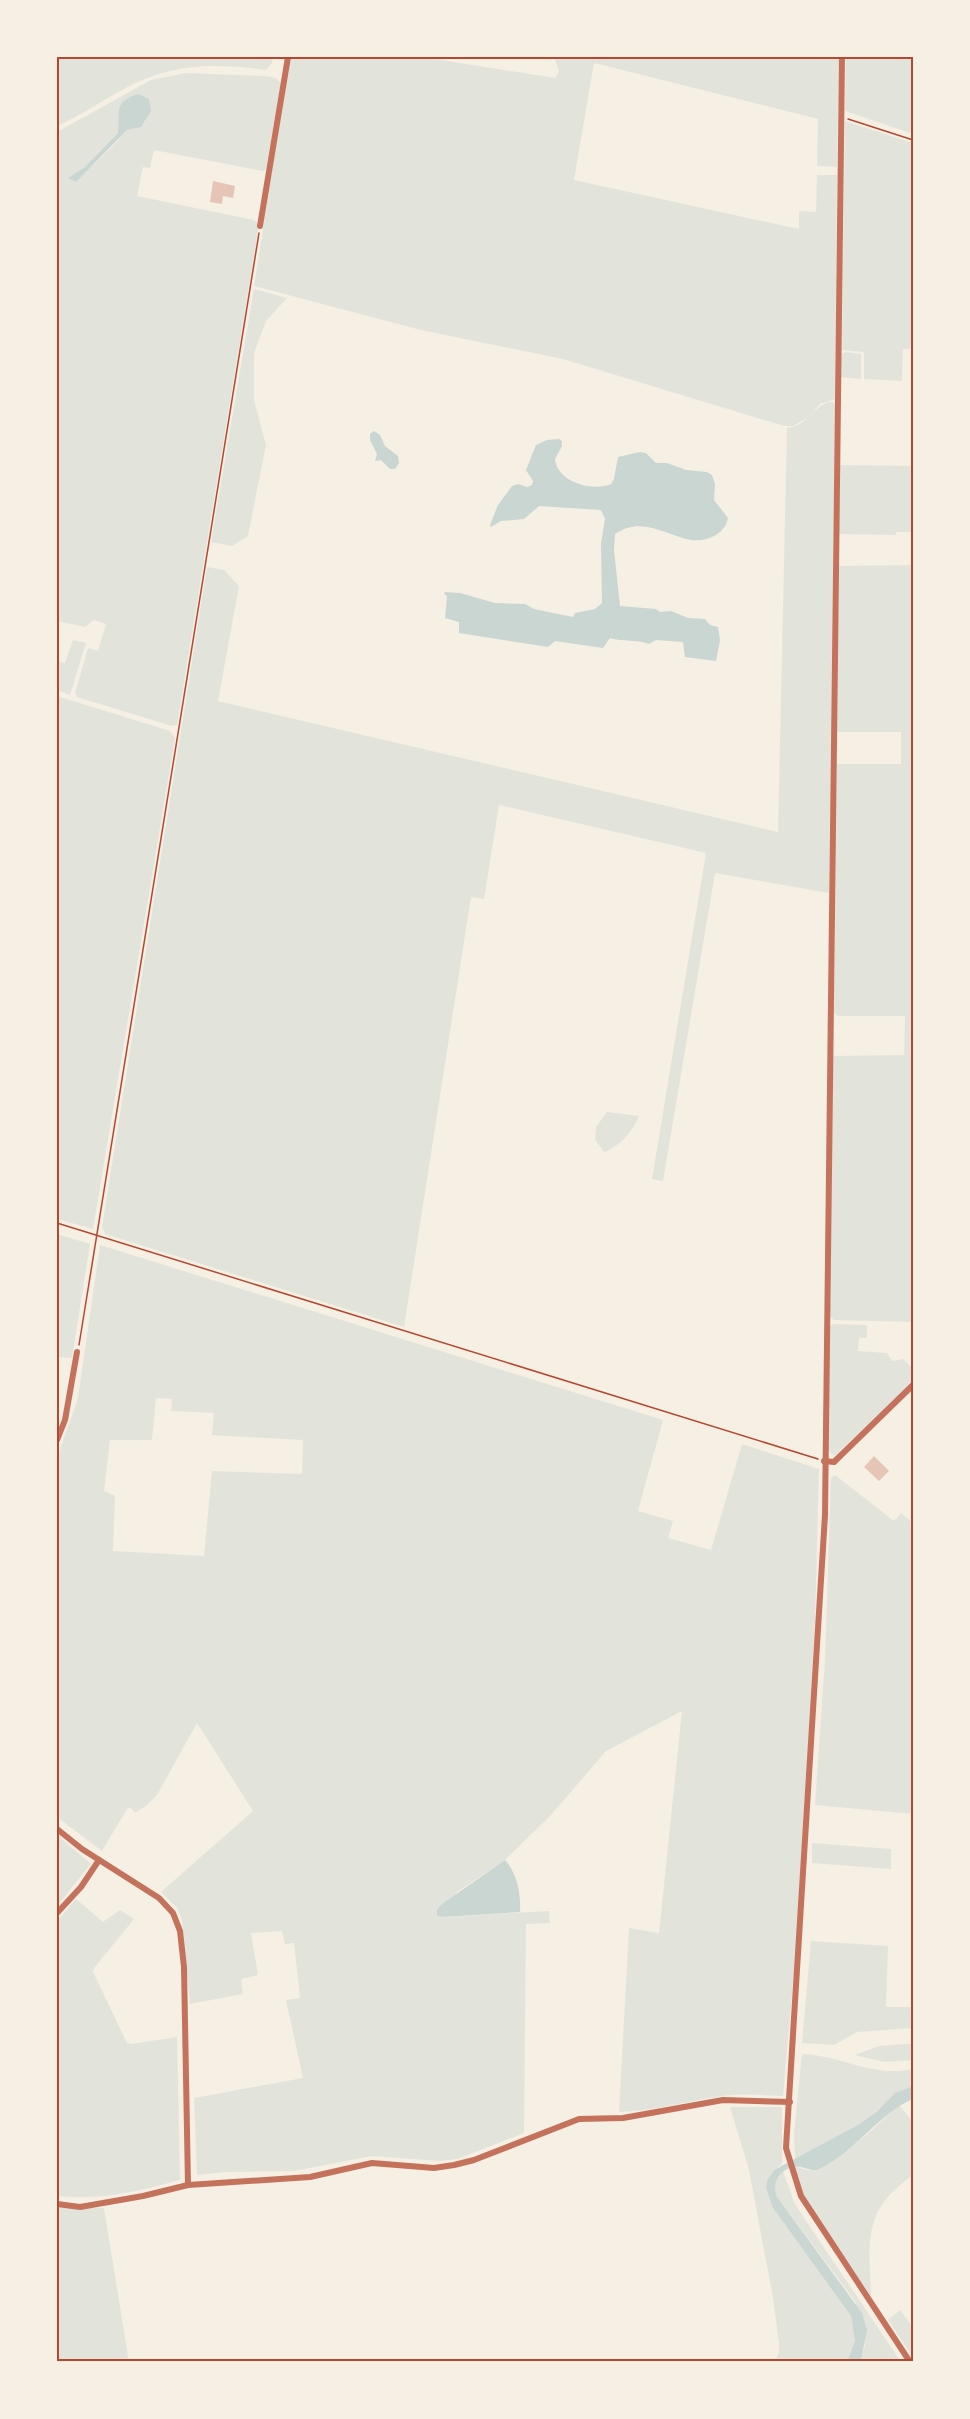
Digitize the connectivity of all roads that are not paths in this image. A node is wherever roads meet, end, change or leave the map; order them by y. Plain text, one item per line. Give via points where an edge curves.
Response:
1 (288, 57) edge
2 (842, 57) edge
3 (260, 226) road end
4 (77, 1352) road end
5 (913, 1385) edge
6 (57, 1440) edge
7 (824, 1461) junction
8 (57, 1829) edge
9 (99, 1860) junction
10 (57, 1913) edge
11 (790, 2102) junction
12 (188, 2185) junction
13 (57, 2204) edge
14 (910, 2362) edge

1 - 3 street
2 - 7 street
4 - 6 street via 65,1420
5 - 7 street via 834,1462
7 - 11 street via 825,1515
8 - 9 street
9 - 10 street
9 - 12 street via 159,1898 173,1912 180,1931
11 - 12 street via 723,2100 623,2118 579,2119 474,2160 434,2168 372,2163 310,2176
11 - 14 street via 786,2134 789,2160 801,2196
12 - 13 street via 80,2207

